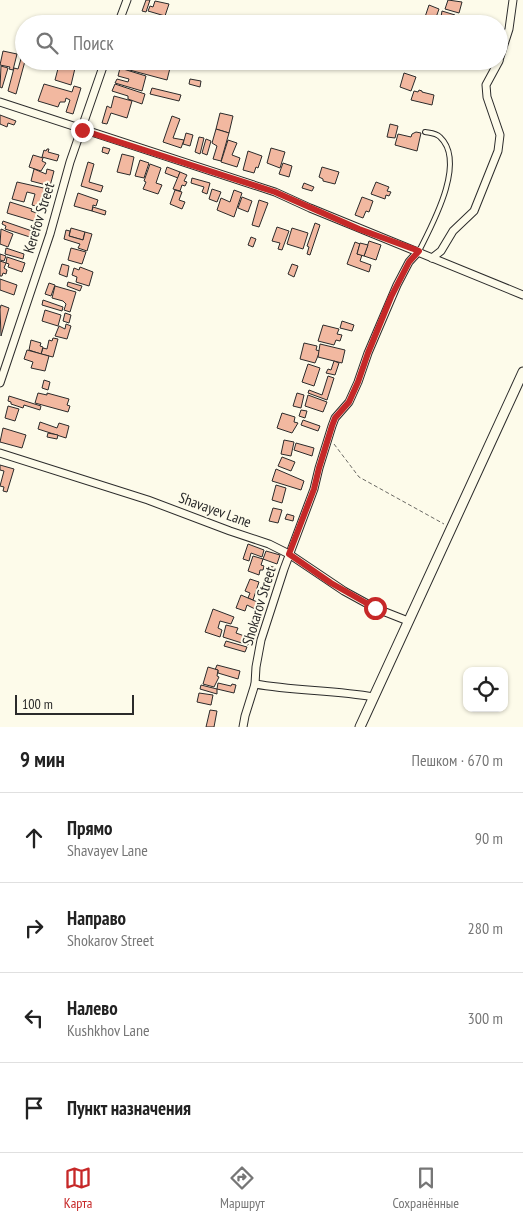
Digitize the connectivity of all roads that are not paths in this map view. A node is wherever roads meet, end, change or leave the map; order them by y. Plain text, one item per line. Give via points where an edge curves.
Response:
1 (127, 0) edge
2 (513, 0) edge
3 (121, 15) edge
4 (508, 32) edge
5 (102, 70) edge
6 (494, 70) edge
7 (0, 102) edge
8 (82, 130) junction
9 (425, 132) dead end
10 (419, 251) junction
11 (432, 258) junction
12 (523, 295) edge
13 (523, 372) edge
14 (0, 383) edge
15 (0, 453) edge
16 (289, 554) junction
17 (408, 621) junction
18 (255, 684) junction
19 (374, 697) junction
20 (243, 727) edge
21 (360, 727) edge

1 - 3 street
2 - 4 street
5 - 8 street, Kerefov Street
6 - 11 street via 486,85 500,135 498,151 474,211
7 - 8 street
8 - 10 street via 275,192
8 - 14 street, Kerefov Street
9 - 10 lane via 439,136 444,142 450,167 441,202
10 - 11 street
10 - 16 street, Shokarov Street via 409,262 391,297 349,402 335,418 314,489
11 - 12 street
13 - 17 street
15 - 16 street, Shavayev Lane via 148,500
16 - 17 street, Shavayev Lane via 344,591
16 - 18 street, Shokarov Street via 259,648
17 - 19 street
18 - 19 street
18 - 20 street, Shokarov Street
19 - 21 street

